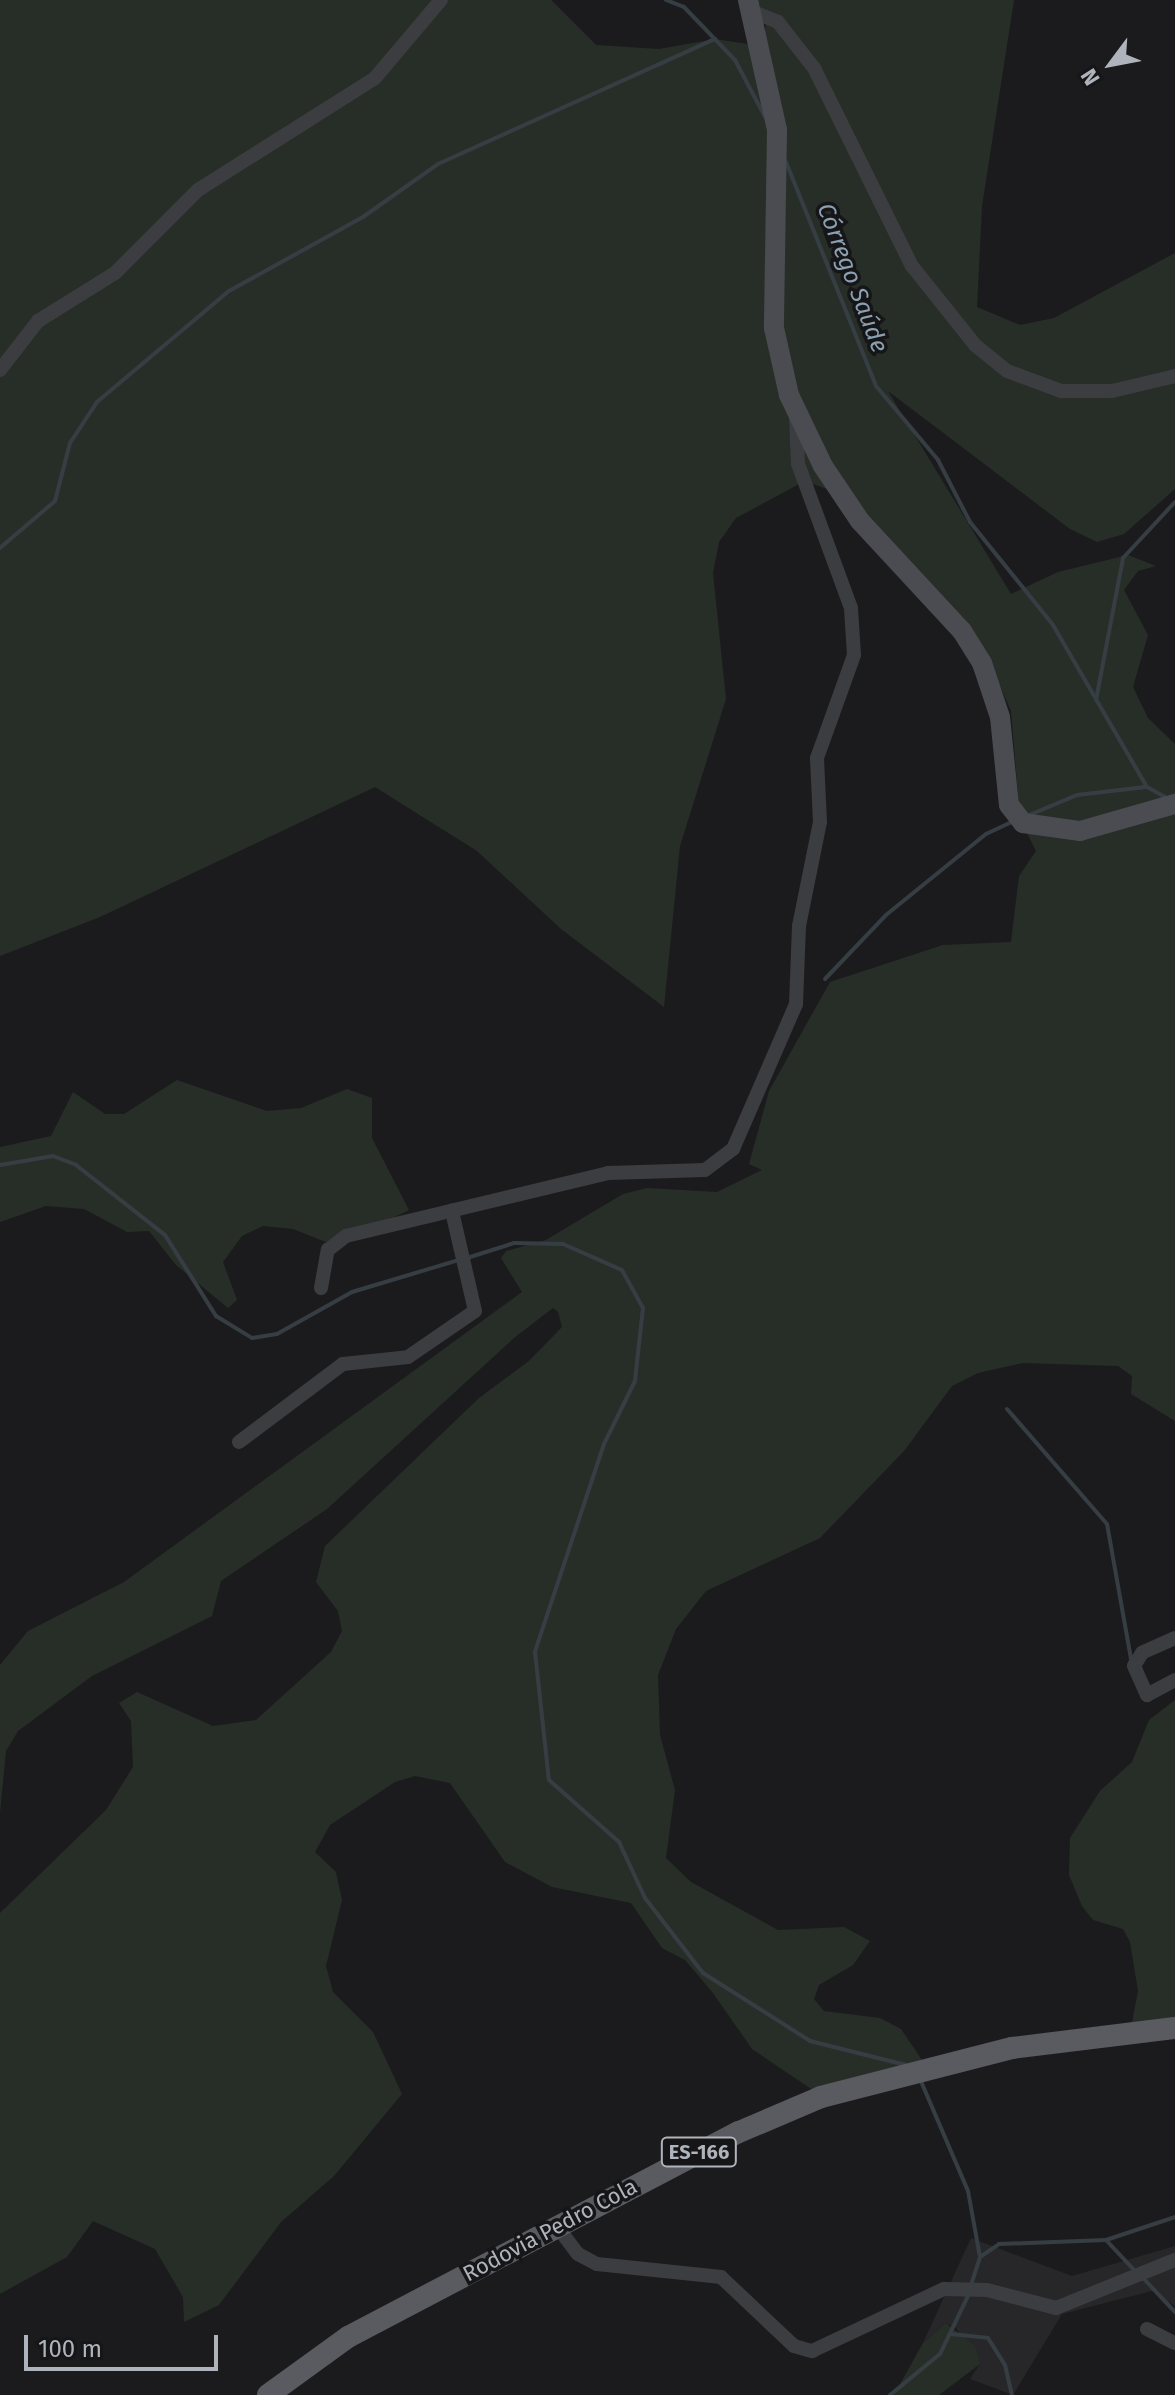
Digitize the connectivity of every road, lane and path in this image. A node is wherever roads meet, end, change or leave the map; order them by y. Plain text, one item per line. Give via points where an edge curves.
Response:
1 (441, 0) edge
2 (750, 5) edge
3 (0, 370) edge
4 (1175, 376) edge
5 (796, 411) junction
6 (1175, 804) edge
7 (452, 1211) junction
8 (321, 1288) dead end
9 (239, 1442) dead end
10 (1175, 1638) edge
11 (1175, 1680) edge
12 (1175, 2028) edge
13 (556, 2225) junction
14 (1175, 2260) edge
15 (1147, 2329) dead end
16 (1175, 2343) edge
17 (268, 2395) edge

1 - 3 street via 375,78 198,190 115,273 38,321
2 - 4 street via 778,22 814,68 912,266 975,345 1007,371 1061,391 1112,391
2 - 5 street via 779,167 774,328
5 - 6 street via 842,498 962,631 982,663 1000,717 1009,805 1023,823 1080,831
5 - 7 street via 798,464 851,608 854,655 817,758 820,822 799,926 796,1004 783,1042 733,1149 714,1166 608,1173
7 - 8 street via 337,1241 328,1250
7 - 9 street via 477,1296 467,1319 408,1357 343,1364
10 - 11 street via 1142,1653 1134,1666 1147,1695
12 - 13 main road, Rodovia Pedro Cola / ES-166 via 1060,2039 855,2086 739,2132
13 - 14 street via 578,2254 597,2264 721,2277 794,2346 812,2351 944,2289 970,2288 1056,2308
13 - 17 main road, Rodovia Pedro Cola / ES-166 via 335,2345
15 - 16 street

